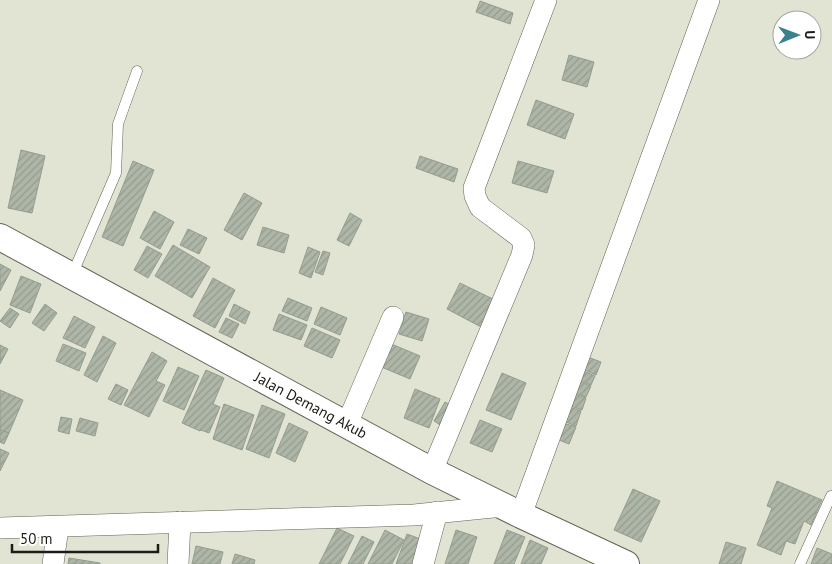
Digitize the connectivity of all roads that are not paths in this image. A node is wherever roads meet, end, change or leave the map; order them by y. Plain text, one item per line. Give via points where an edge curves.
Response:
1 (546, 0) edge
2 (708, 0) edge
3 (136, 71) dead end
4 (0, 237) edge
5 (72, 276) junction
6 (393, 317) dead end
7 (347, 424) junction
8 (432, 470) junction
9 (832, 496) edge
10 (512, 511) junction
11 (437, 512) junction
12 (180, 522) junction
13 (58, 527) junction
14 (0, 528) edge
15 (54, 564) edge
16 (178, 564) edge
17 (423, 564) edge
18 (626, 564) edge
19 (800, 564) edge

1 - 8 street via 474,188 480,207 520,238 524,245 522,255
2 - 10 street
3 - 5 lane via 118,124 116,173
4 - 5 street, Jalan Demang Akub
5 - 7 street, Jalan Demang Akub
6 - 7 street
7 - 8 street, Jalan Demang Akub
8 - 10 street, Jalan Demang Akub
9 - 19 lane
10 - 11 street
10 - 18 street, Jalan Demang Akub
11 - 12 street
11 - 17 street
12 - 13 street
12 - 16 street
13 - 14 street
13 - 15 street

